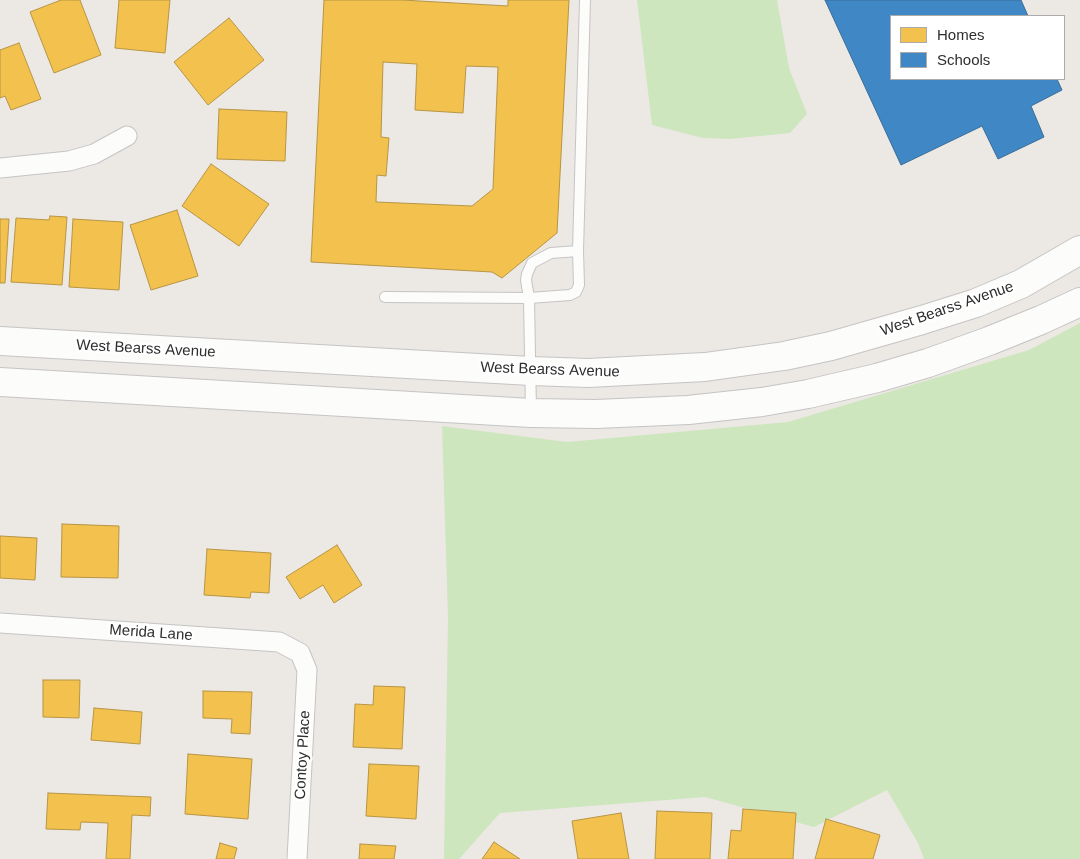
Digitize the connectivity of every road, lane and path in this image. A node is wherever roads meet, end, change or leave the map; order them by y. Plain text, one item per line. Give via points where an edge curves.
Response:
1 (585, 0) edge
2 (127, 136) dead end
3 (0, 168) edge
4 (1080, 250) edge
5 (578, 251) junction
6 (1080, 284) edge
7 (385, 297) dead end
8 (529, 298) junction
9 (1080, 302) edge
10 (1040, 320) junction
11 (0, 341) edge
12 (531, 372) junction
13 (0, 382) edge
14 (531, 413) junction
15 (0, 623) edge
16 (300, 653) joint
17 (297, 859) edge

1 - 5 lane
2 - 3 street via 94,154 69,162
4 - 12 main road, West Bearss Avenue via 1021,284 976,303 831,346 705,367 588,373
5 - 8 lane via 551,253 532,264 526,280
5 - 8 lane via 579,284 576,292 570,296
6 - 10 main road via 1061,295
7 - 8 lane
8 - 12 lane
9 - 10 main road
10 - 14 main road via 928,363 808,394 688,410
11 - 12 main road, West Bearss Avenue
12 - 14 lane
13 - 14 main road
15 - 16 street, Merida Lane via 279,642
16 - 17 street, Contoy Place via 307,670

